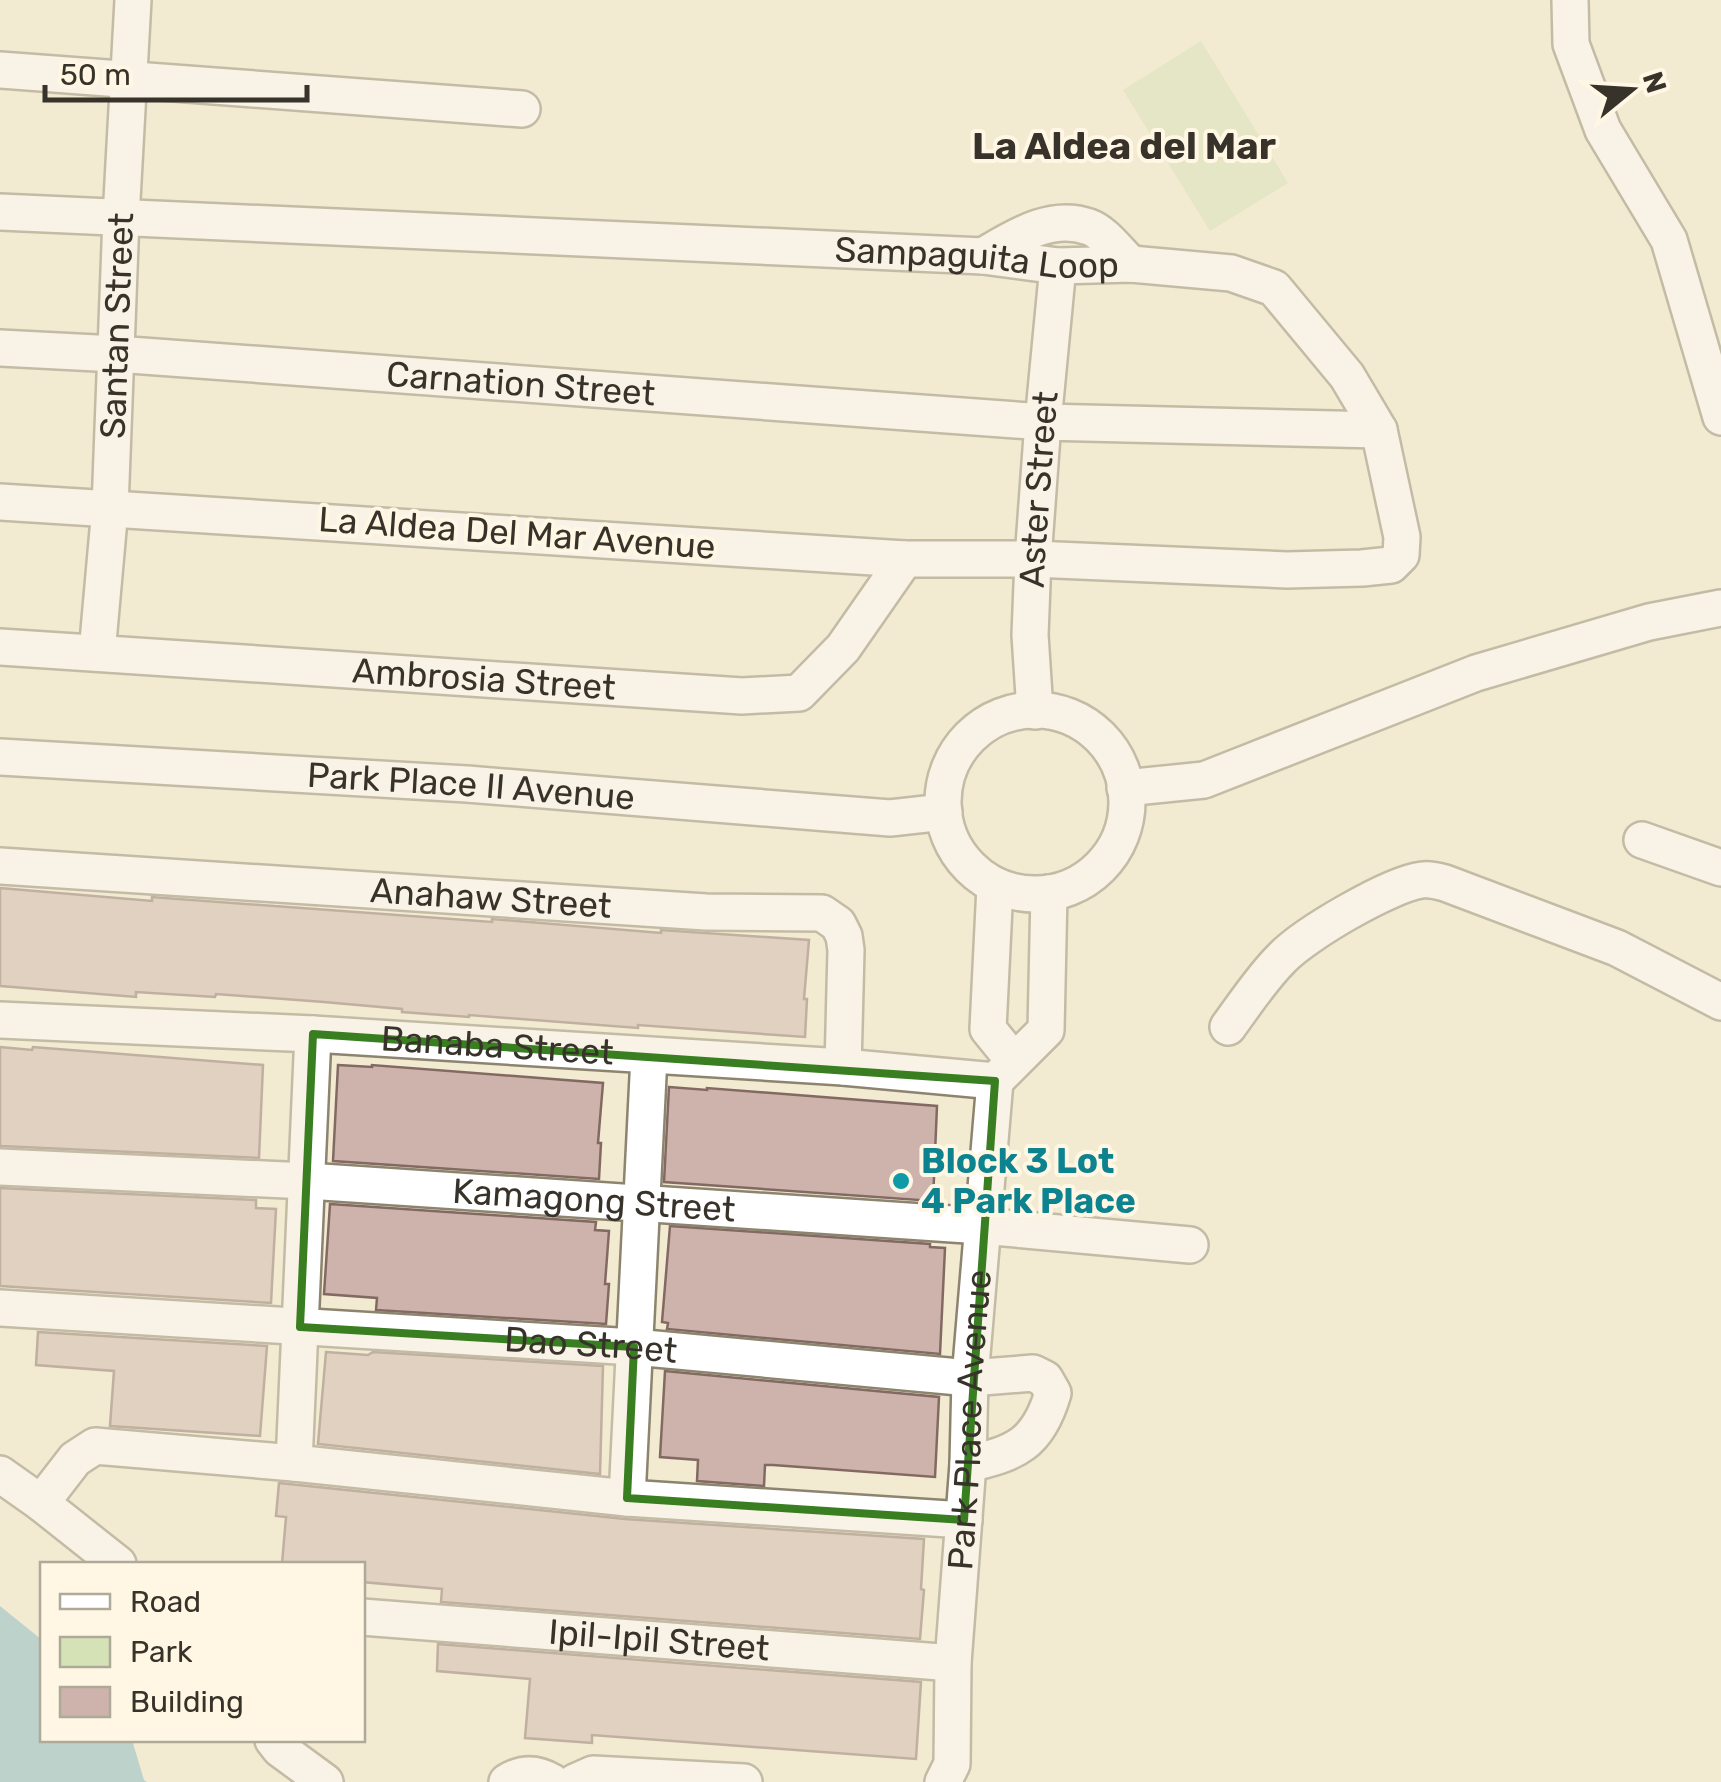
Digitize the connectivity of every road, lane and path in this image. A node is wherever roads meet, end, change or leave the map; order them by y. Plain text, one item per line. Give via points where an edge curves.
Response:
1 (133, 0) edge
2 (1570, 0) edge
3 (0, 70) edge
4 (128, 79) junction
5 (522, 109) dead end
6 (0, 212) edge
7 (121, 218) junction
8 (983, 256) junction
9 (1130, 264) junction
10 (1058, 266) junction
11 (0, 348) edge
12 (116, 354) junction
13 (1721, 417) edge
14 (1042, 422) junction
15 (1378, 430) junction
16 (0, 502) edge
17 (110, 508) junction
18 (905, 559) junction
19 (1033, 559) junction
20 (1721, 608) edge
21 (0, 648) edge
22 (97, 653) junction
23 (1035, 711) junction
24 (0, 757) edge
25 (1126, 788) junction
26 (944, 812) junction
27 (1642, 840) dead end
28 (0, 866) edge
29 (1721, 868) edge
30 (995, 886) junction
31 (1049, 894) junction
32 (1721, 1002) edge
33 (0, 1020) edge
34 (1228, 1027) dead end
35 (313, 1034) junction
36 (649, 1056) junction
37 (843, 1066) junction
38 (1004, 1071) junction
39 (0, 1167) edge
40 (306, 1180) junction
41 (641, 1204) junction
42 (982, 1226) junction
43 (1190, 1245) dead end
44 (0, 1308) edge
45 (300, 1326) junction
46 (634, 1347) junction
47 (970, 1378) junction
48 (294, 1464) junction
49 (968, 1464) junction
50 (0, 1474) edge
51 (626, 1498) junction
52 (41, 1502) junction
53 (964, 1520) junction
54 (116, 1562) edge
55 (365, 1618) edge
56 (953, 1663) junction
57 (275, 1742) edge
58 (325, 1782) edge
59 (507, 1782) edge
60 (552, 1782) edge
61 (576, 1782) edge
62 (744, 1782) edge
63 (944, 1782) edge

1 - 4 street, Santan Street
2 - 13 street via 1577,61 1603,130 1669,240
3 - 4 street
4 - 5 street
4 - 7 street, Santan Street
6 - 7 street, Sampaguita Loop
7 - 8 street, Sampaguita Loop
7 - 12 street, Santan Street
8 - 9 street via 1063,222 1092,227
8 - 10 street, Sampaguita Loop
9 - 10 street, Sampaguita Loop
9 - 15 street, Sampaguita Loop via 1232,272 1274,288 1348,376
10 - 14 street, Aster Street
11 - 12 street, Carnation Street
12 - 14 street, Carnation Street
12 - 17 street, Santan Street
14 - 15 street, Carnation Street
14 - 19 street, Aster Street
15 - 19 street, Sampaguita Loop via 1402,538 1401,556 1390,565 1287,570
16 - 17 street, La Aldea Del Mar Avenue
17 - 18 street, La Aldea Del Mar Avenue
17 - 22 street, Santan Street
18 - 19 street, La Aldea Del Mar Avenue
18 - 22 street, Ambrosia Street via 844,648 799,693 742,696
19 - 23 street, Aster Street
20 - 25 street via 1649,622 1476,674 1204,780
21 - 22 street, Ambrosia Street
23 - 25 street via 1073,719 1098,736
23 - 26 street via 992,720 972,734 947,774
24 - 26 street, Park Place II Avenue via 890,818
25 - 31 street via 1117,844 1100,868
26 - 30 street via 956,849
27 - 29 street
28 - 37 street, Anahaw Street via 822,914 838,924 846,950
30 - 31 street
30 - 38 street via 988,1029
31 - 38 street via 1046,1030
32 - 34 street via 1617,948 1426,879 1403,885 1296,945
33 - 35 street, Banaba Street
35 - 36 street, Banaba Street
35 - 40 street
36 - 37 street, Banaba Street
36 - 41 street
37 - 38 street, Banaba Street
38 - 42 street, Park Place Avenue
39 - 40 street, Kamagong Street
40 - 41 street, Kamagong Street
40 - 45 street
41 - 42 street, Kamagong Street
41 - 46 street
42 - 43 street, Kamagong Street
42 - 47 street, Park Place Avenue
44 - 45 street, Dao Street
45 - 46 street, Dao Street
45 - 48 street
46 - 47 street, Dao Street
46 - 51 street
47 - 49 street, Park Place Avenue
47 - 49 street, Dao Street via 1032,1373 1053,1393 1022,1446
48 - 51 street
48 - 52 street via 95,1446 75,1459
49 - 53 street, Park Place Avenue
50 - 52 street
51 - 53 street
52 - 54 street
53 - 56 street, Park Place Avenue
55 - 56 street, Ipil-Ipil Street
56 - 63 street, Park Place Avenue via 952,1764
57 - 58 street
59 - 60 street via 532,1774
61 - 62 street via 593,1774

